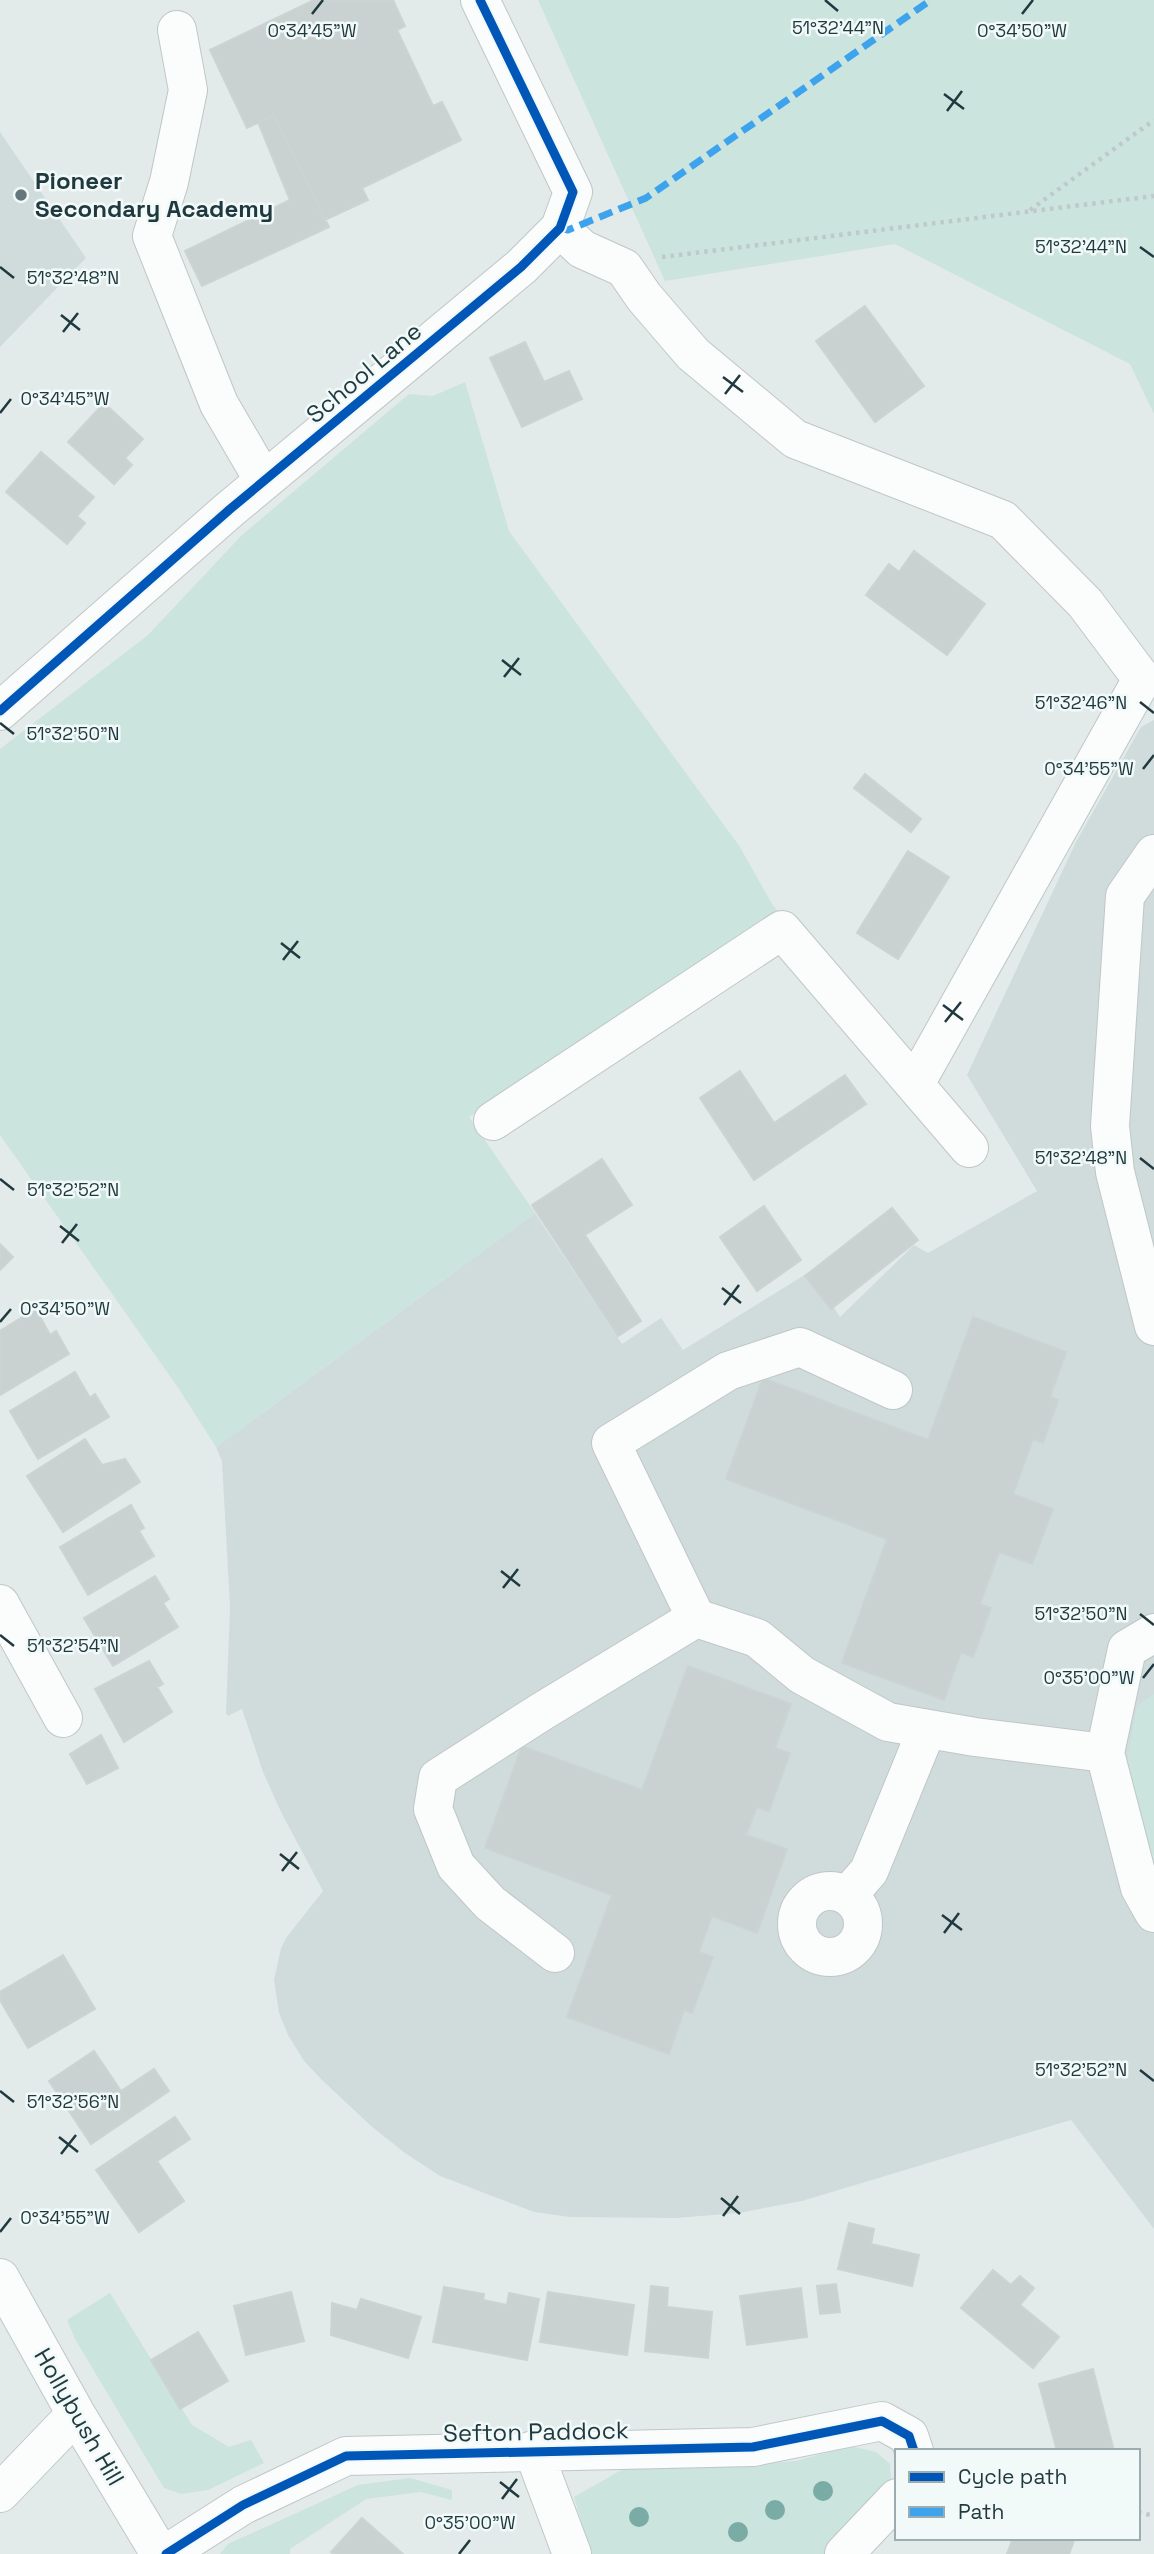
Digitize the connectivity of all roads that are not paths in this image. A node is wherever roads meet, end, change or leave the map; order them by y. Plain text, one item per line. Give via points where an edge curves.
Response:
1 (480, 0) edge
2 (177, 30) dead end
3 (560, 228) junction
4 (264, 481) junction
5 (0, 711) edge
6 (1153, 857) edge
7 (915, 1084) junction
8 (493, 1121) dead end
9 (969, 1148) dead end
10 (1154, 1326) edge
11 (893, 1390) dead end
12 (0, 1604) edge
13 (696, 1618) junction
14 (1154, 1633) edge
15 (64, 1718) dead end
16 (927, 1729) junction
17 (1105, 1753) junction
18 (848, 1895) dead end
19 (1154, 1913) edge
20 (555, 1954) dead end
21 (0, 2278) edge
22 (76, 2414) junction
23 (913, 2449) edge
24 (533, 2450) junction
25 (0, 2493) edge
26 (895, 2500) edge
27 (160, 2554) edge
28 (166, 2554) edge
29 (572, 2554) edge
30 (844, 2554) edge

1 - 3 street, School Lane via 573,192
2 - 4 street via 188,90 169,182 152,236 219,404
3 - 4 street, School Lane via 521,267
3 - 7 street via 582,249 624,268 693,354 795,439 1003,520 1085,603 1142,679
4 - 5 street, School Lane
6 - 10 street via 1125,896 1110,1126 1115,1172
7 - 8 street via 782,930
7 - 9 street
11 - 13 street via 800,1347 728,1371 611,1444
12 - 15 street
13 - 16 street via 757,1638 802,1675 888,1722
13 - 20 street via 438,1778 433,1810 457,1866 490,1903
14 - 17 street via 1127,1648
16 - 17 street
16 - 18 street via 869,1871
17 - 19 street via 1140,1888
21 - 22 street, Hollybush Hill
22 - 25 street
22 - 27 street, Hollybush Hill
23 - 24 street, Sefton Paddock via 909,2436 882,2421 753,2447
24 - 28 street, Sefton Paddock via 346,2456 243,2505
24 - 29 street, Sefton Paddock
26 - 30 street

